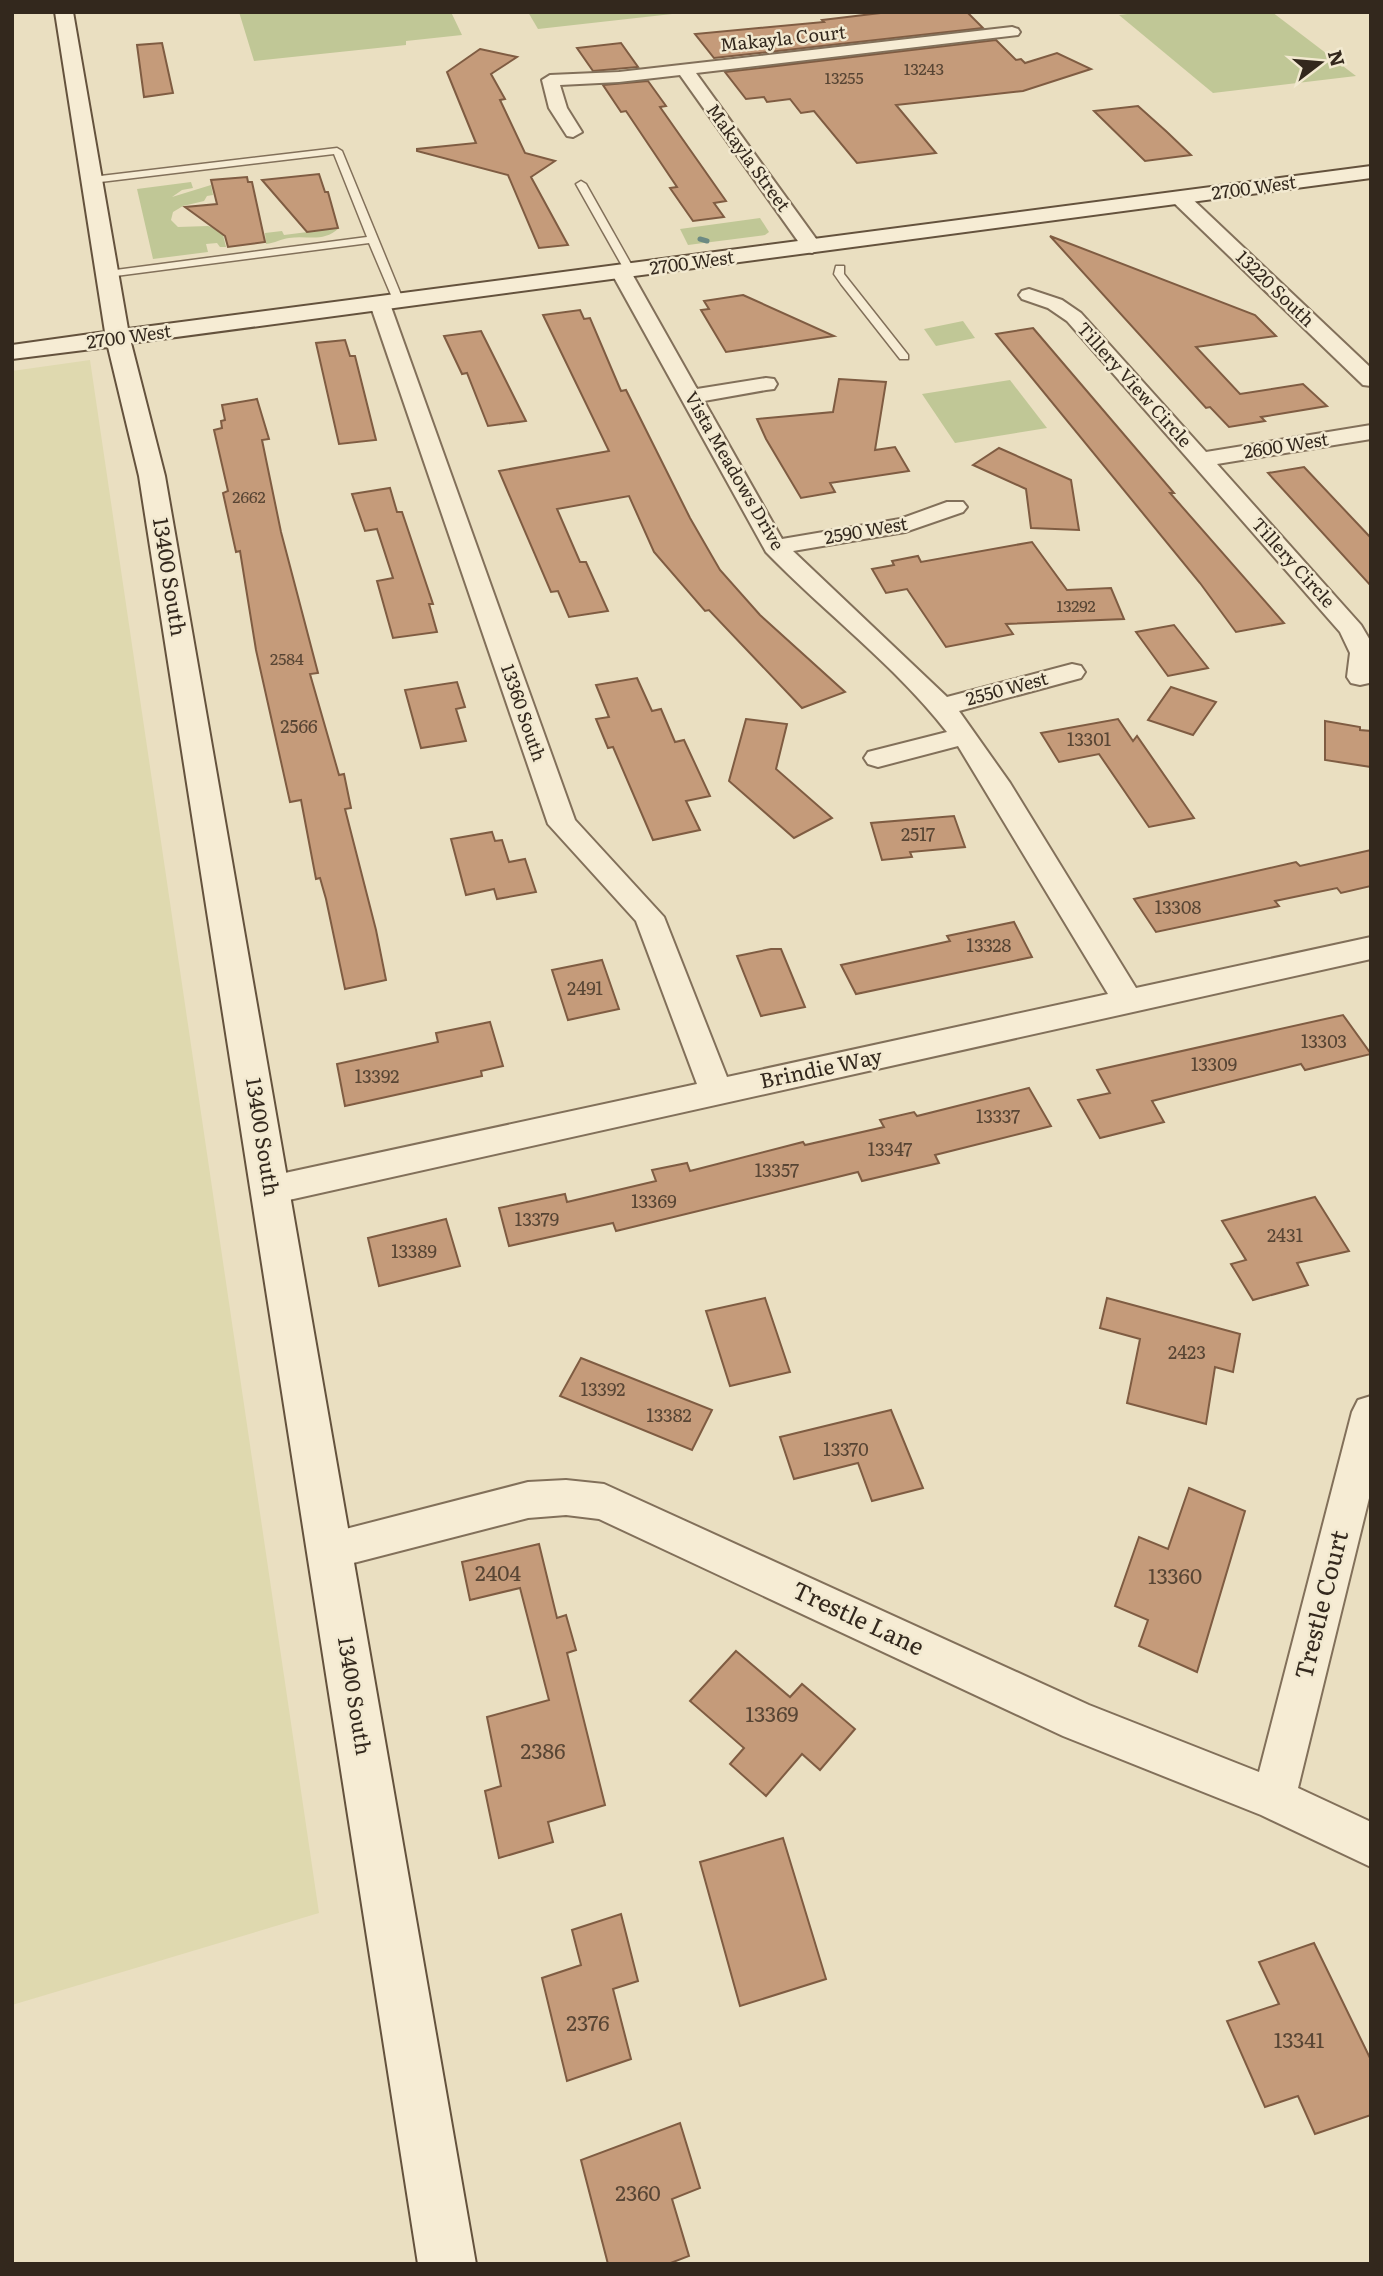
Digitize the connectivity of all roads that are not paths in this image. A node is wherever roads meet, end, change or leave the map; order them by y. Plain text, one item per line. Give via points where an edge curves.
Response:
1 (64, 12) edge
2 (1012, 32) dead end
3 (685, 70) junction
4 (573, 132) dead end
5 (1371, 172) edge
6 (92, 180) junction
7 (581, 184) dead end
8 (1180, 198) junction
9 (373, 239) junction
10 (812, 247) junction
11 (840, 268) dead end
12 (625, 271) junction
13 (108, 274) junction
14 (1029, 295) dead end
15 (389, 303) junction
16 (119, 338) junction
17 (12, 352) edge
18 (904, 357) dead end
19 (1371, 380) edge
20 (766, 384) dead end
21 (690, 397) junction
22 (1371, 432) edge
23 (1201, 460) junction
24 (955, 507) dead end
25 (775, 547) junction
26 (1072, 672) dead end
27 (1360, 677) dead end
28 (942, 707) junction
29 (965, 736) junction
30 (878, 758) dead end
31 (1371, 948) edge
32 (1128, 1002) junction
33 (716, 1092) junction
34 (271, 1190) junction
35 (1371, 1412) edge
36 (330, 1552) junction
37 (1274, 1799) junction
38 (1371, 1844) edge
39 (447, 2264) edge

1 - 6 main road, 13400 South
2 - 3 street, Makayla Court
3 - 4 street, Makayla Court via 550,80 558,108
3 - 10 street, Makayla Street
5 - 8 main road, 2700 West
6 - 9 lane via 337,151
6 - 13 main road, 13400 South
7 - 12 lane
8 - 10 main road, 2700 West
8 - 19 street, 13220 South
9 - 13 lane
9 - 15 lane
10 - 12 main road, 2700 West
11 - 18 lane via 839,274
12 - 15 main road, 2700 West
12 - 21 street, Vista Meadows Drive
13 - 16 main road, 13400 South
14 - 23 street, Tillery View Circle via 1074,317
15 - 16 main road, 2700 West
15 - 33 street, 13360 South via 562,824 649,917
16 - 17 main road, 2700 West
16 - 34 main road, 13400 South via 152,475
20 - 21 street
21 - 25 street, Vista Meadows Drive
22 - 23 street, 2600 West
23 - 27 street, Tillery Circle via 1352,630 1363,653
24 - 25 street, 2590 West via 905,525
25 - 28 street, Vista Meadows Drive
26 - 28 street, 2550 West
28 - 29 street, Vista Meadows Drive
29 - 30 street
29 - 32 street, Vista Meadows Drive
31 - 32 street, Brindie Way
32 - 33 street, Brindie Way
33 - 34 street, Brindie Way
34 - 36 main road, 13400 South
35 - 37 street, Trestle Court
36 - 37 street, Trestle Lane via 528,1500 554,1496 604,1502 1078,1721
36 - 39 main road, 13400 South
37 - 38 street, Trestle Lane

